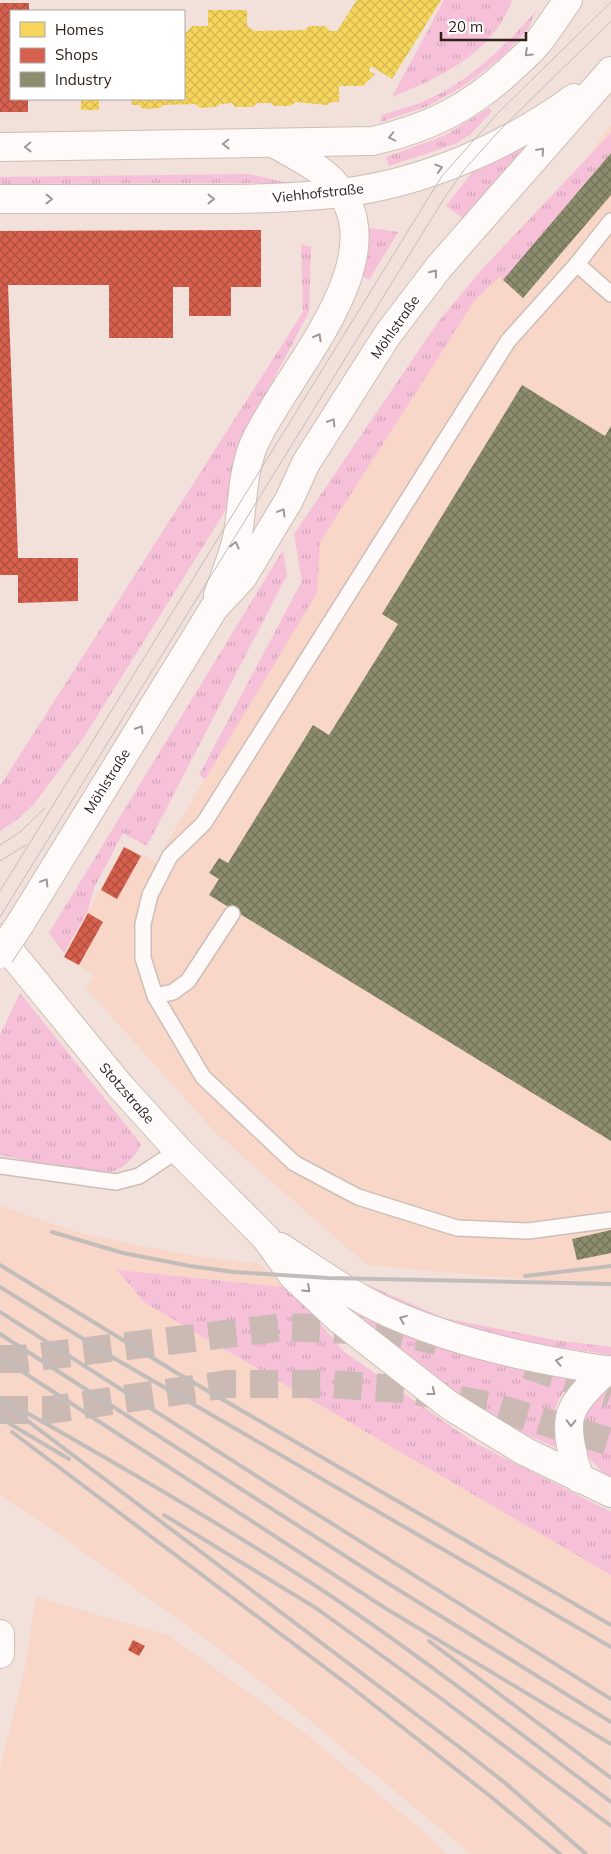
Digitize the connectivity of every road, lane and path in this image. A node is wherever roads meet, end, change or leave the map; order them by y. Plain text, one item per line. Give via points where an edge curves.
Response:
1 (568, 0) edge
2 (609, 72) edge
3 (275, 144) junction
4 (0, 147) edge
5 (341, 193) junction
6 (0, 199) edge
7 (611, 221) edge
8 (577, 264) junction
9 (611, 294) edge
10 (214, 608) junction
11 (232, 914) dead end
12 (10, 931) edge
13 (0, 954) edge
14 (155, 996) junction
15 (178, 1150) junction
16 (0, 1166) edge
17 (611, 1220) edge
18 (266, 1238) junction
19 (609, 1371) edge
20 (580, 1479) junction
21 (611, 1494) edge
22 (0, 1634) edge
23 (0, 1654) edge

1 -> 3 main road via 534,47 505,74 468,104 438,121 408,133 373,141
5 -> 2 main road, Viehhofstraße via 384,185 452,165 479,153 544,118
10 -> 2 main road, Möhlstraße via 242,578 289,500 306,463 388,334 438,267
3 -> 4 main road
3 - 5 main road, Möhlstraße via 319,170
6 -> 5 main road, Viehhofstraße via 268,198
10 -> 5 main road, Möhlstraße via 238,533 243,485 253,446 267,416 293,379 344,291 354,243 354,216
7 - 8 lane
8 - 9 lane
8 - 14 lane via 508,341 204,823 170,856 150,895 144,924 142,958
12 -> 10 main road, Möhlstraße
11 - 14 lane via 188,981 174,992
12 - 13 main road, Möhlstraße, bridge
12 - 15 main road, Stotzstraße via 72,1029
14 - 17 lane via 203,1077 294,1163 358,1197 457,1228 528,1231
15 - 16 lane via 139,1176 116,1182
15 - 18 main road, Stotzstraße
19 -> 18 main road via 479,1346 400,1318 363,1300
18 -> 20 main road via 293,1276 339,1320 449,1405 524,1451
19 -> 20 main road via 591,1384 571,1412 570,1449
20 - 21 main road
22 - 23 main road

